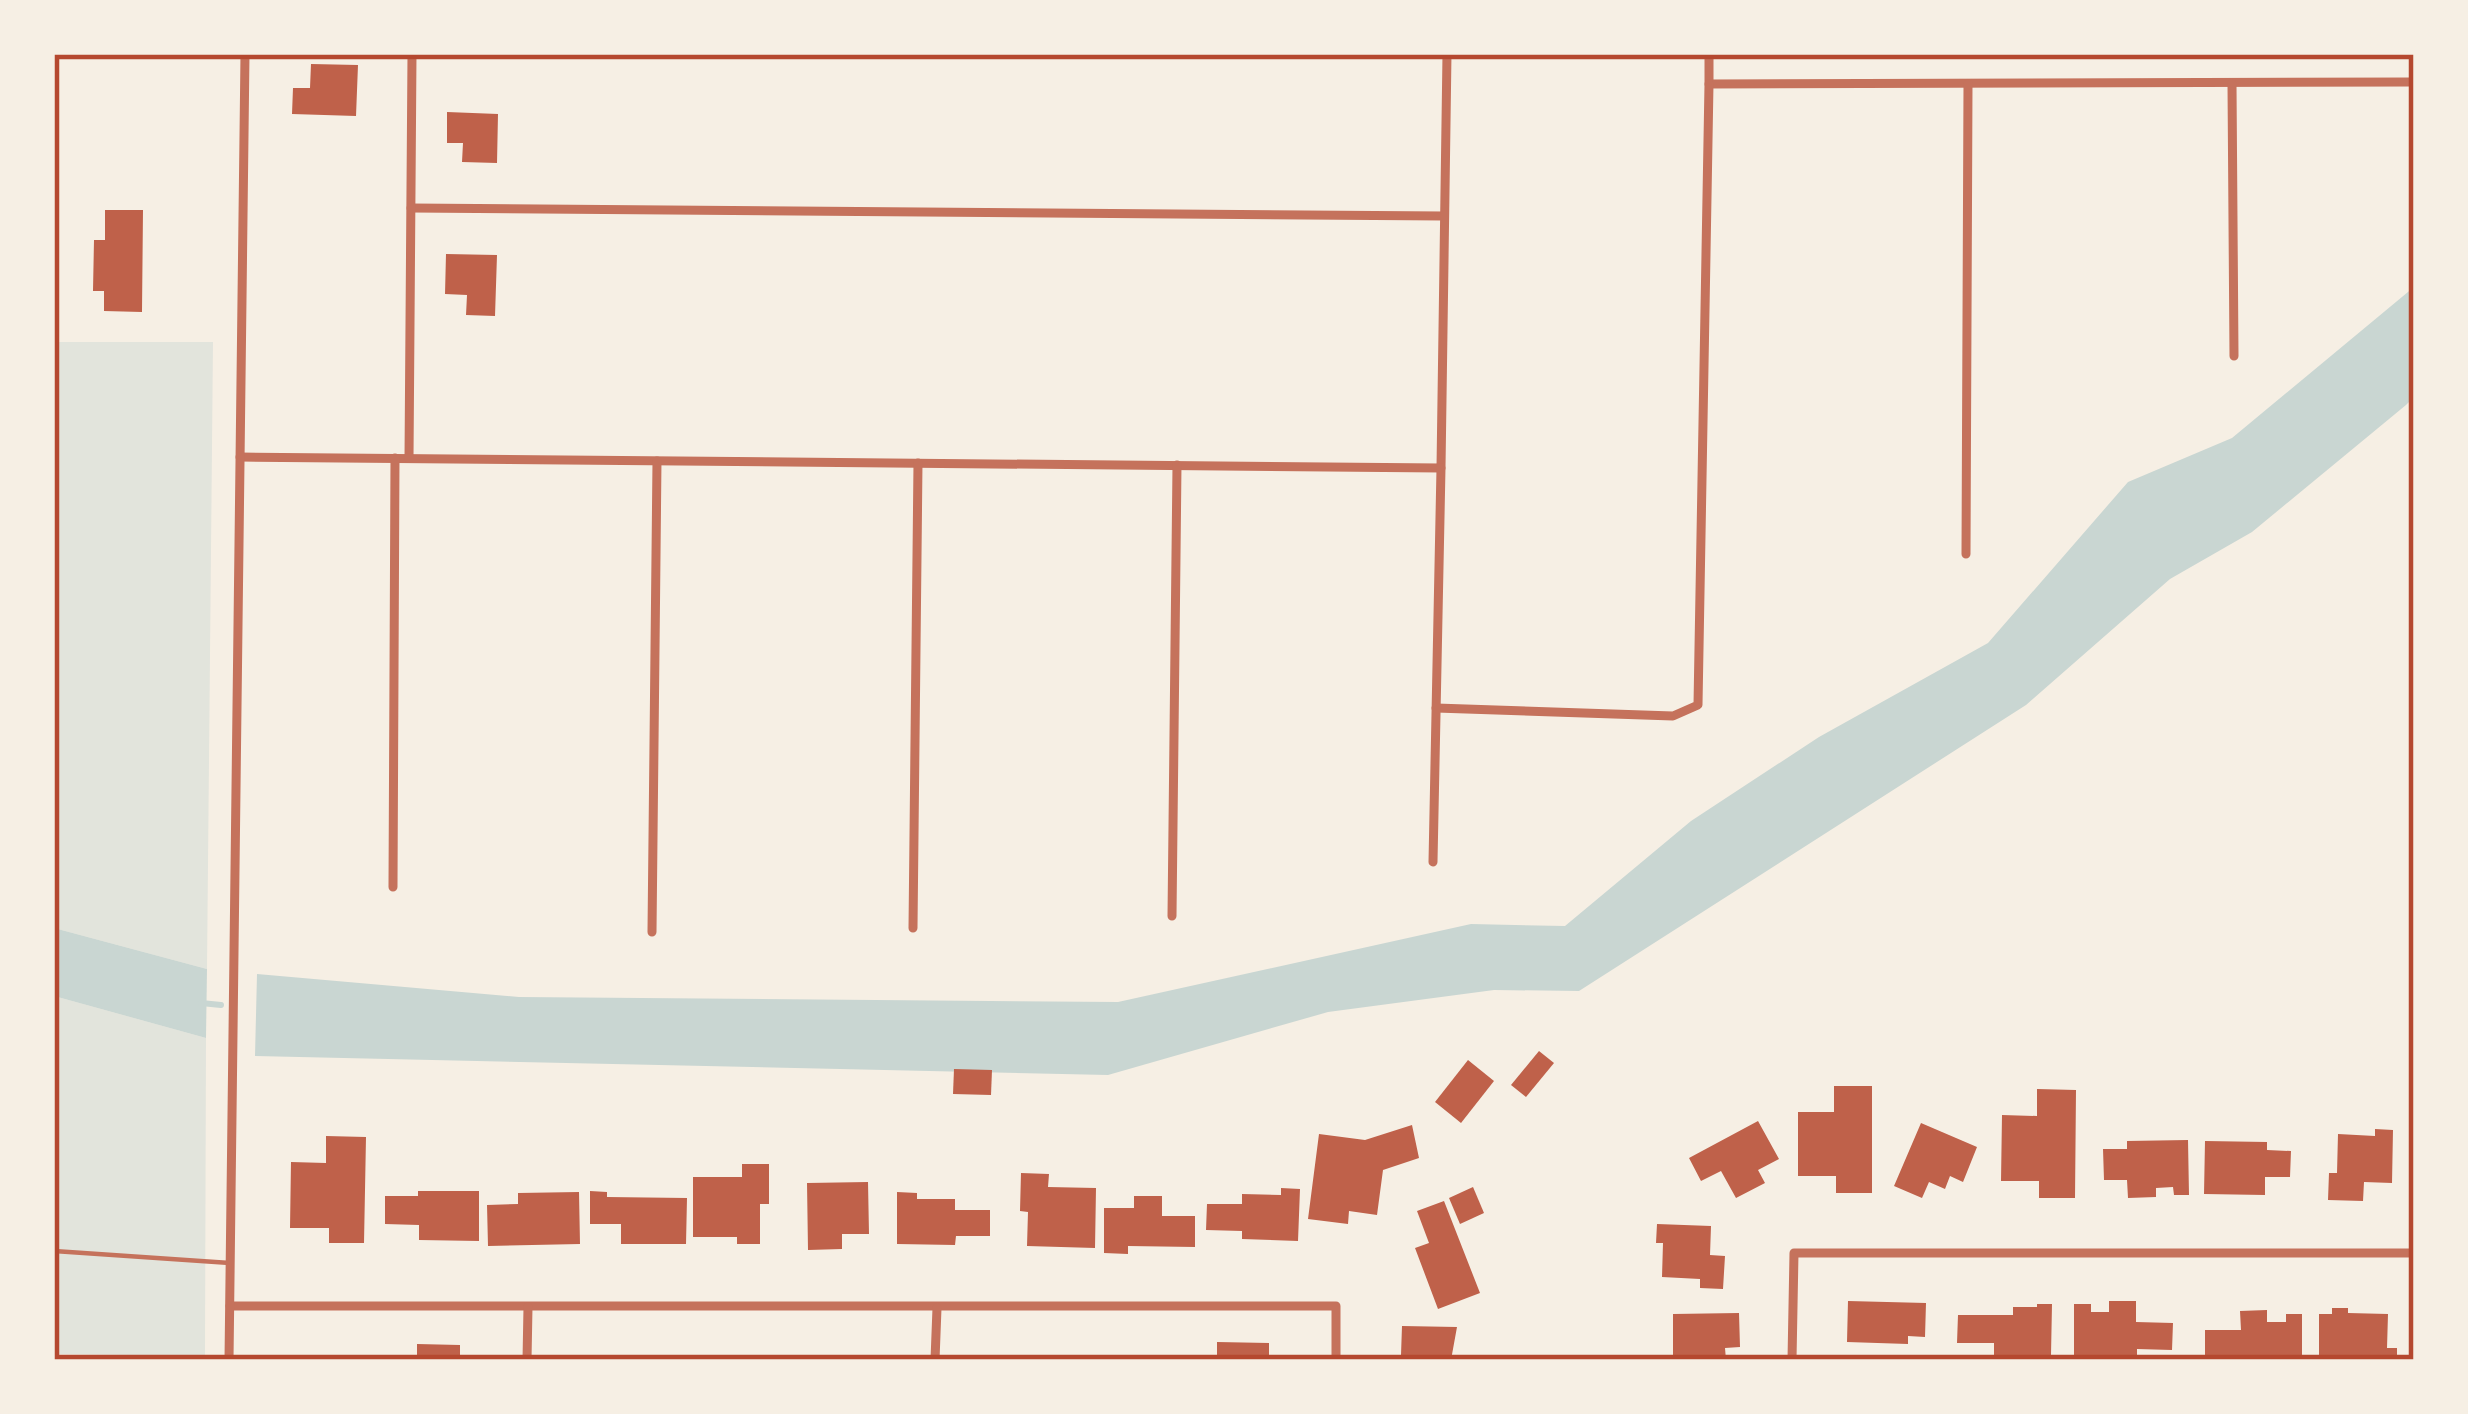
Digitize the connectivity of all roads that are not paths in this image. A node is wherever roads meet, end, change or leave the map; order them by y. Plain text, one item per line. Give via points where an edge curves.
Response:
1 (245, 54) edge
2 (412, 54) edge
3 (1447, 54) edge
4 (1709, 54) edge
5 (2414, 82) edge
6 (1708, 85) junction
7 (1968, 85) junction
8 (2232, 85) junction
9 (411, 208) junction
10 (1444, 216) junction
11 (2234, 356) dead end
12 (240, 457) junction
13 (395, 458) junction
14 (409, 458) junction
15 (657, 460) junction
16 (918, 463) junction
17 (1177, 465) junction
18 (1441, 468) junction
19 (1966, 554) dead end
20 (1436, 708) junction
21 (1433, 862) dead end
22 (393, 887) dead end
23 (1172, 916) dead end
24 (913, 928) dead end
25 (652, 932) dead end
26 (54, 1251) edge
27 (2414, 1253) edge
28 (230, 1264) junction
29 (230, 1306) junction
30 (528, 1306) junction
31 (937, 1308) junction
32 (229, 1360) edge
33 (527, 1360) edge
34 (935, 1360) edge
35 (1336, 1360) edge
36 (1792, 1360) edge

1 - 12 street
2 - 9 street
3 - 10 street
4 - 6 street
5 - 8 street
6 - 7 street
6 - 20 street via 1698,705 1673,716
7 - 8 street
7 - 19 street
8 - 11 street
9 - 10 street
9 - 14 street
10 - 18 street
12 - 13 street
12 - 28 street
13 - 14 street
13 - 22 street
14 - 15 street
15 - 16 street
15 - 25 street
16 - 17 street
16 - 24 street
17 - 18 street
17 - 23 street
18 - 20 street
20 - 21 street
26 - 28 lane
27 - 36 street via 1794,1253
28 - 29 street
29 - 30 street
29 - 32 street
30 - 31 street
30 - 33 street
31 - 34 street
31 - 35 street via 1336,1306

